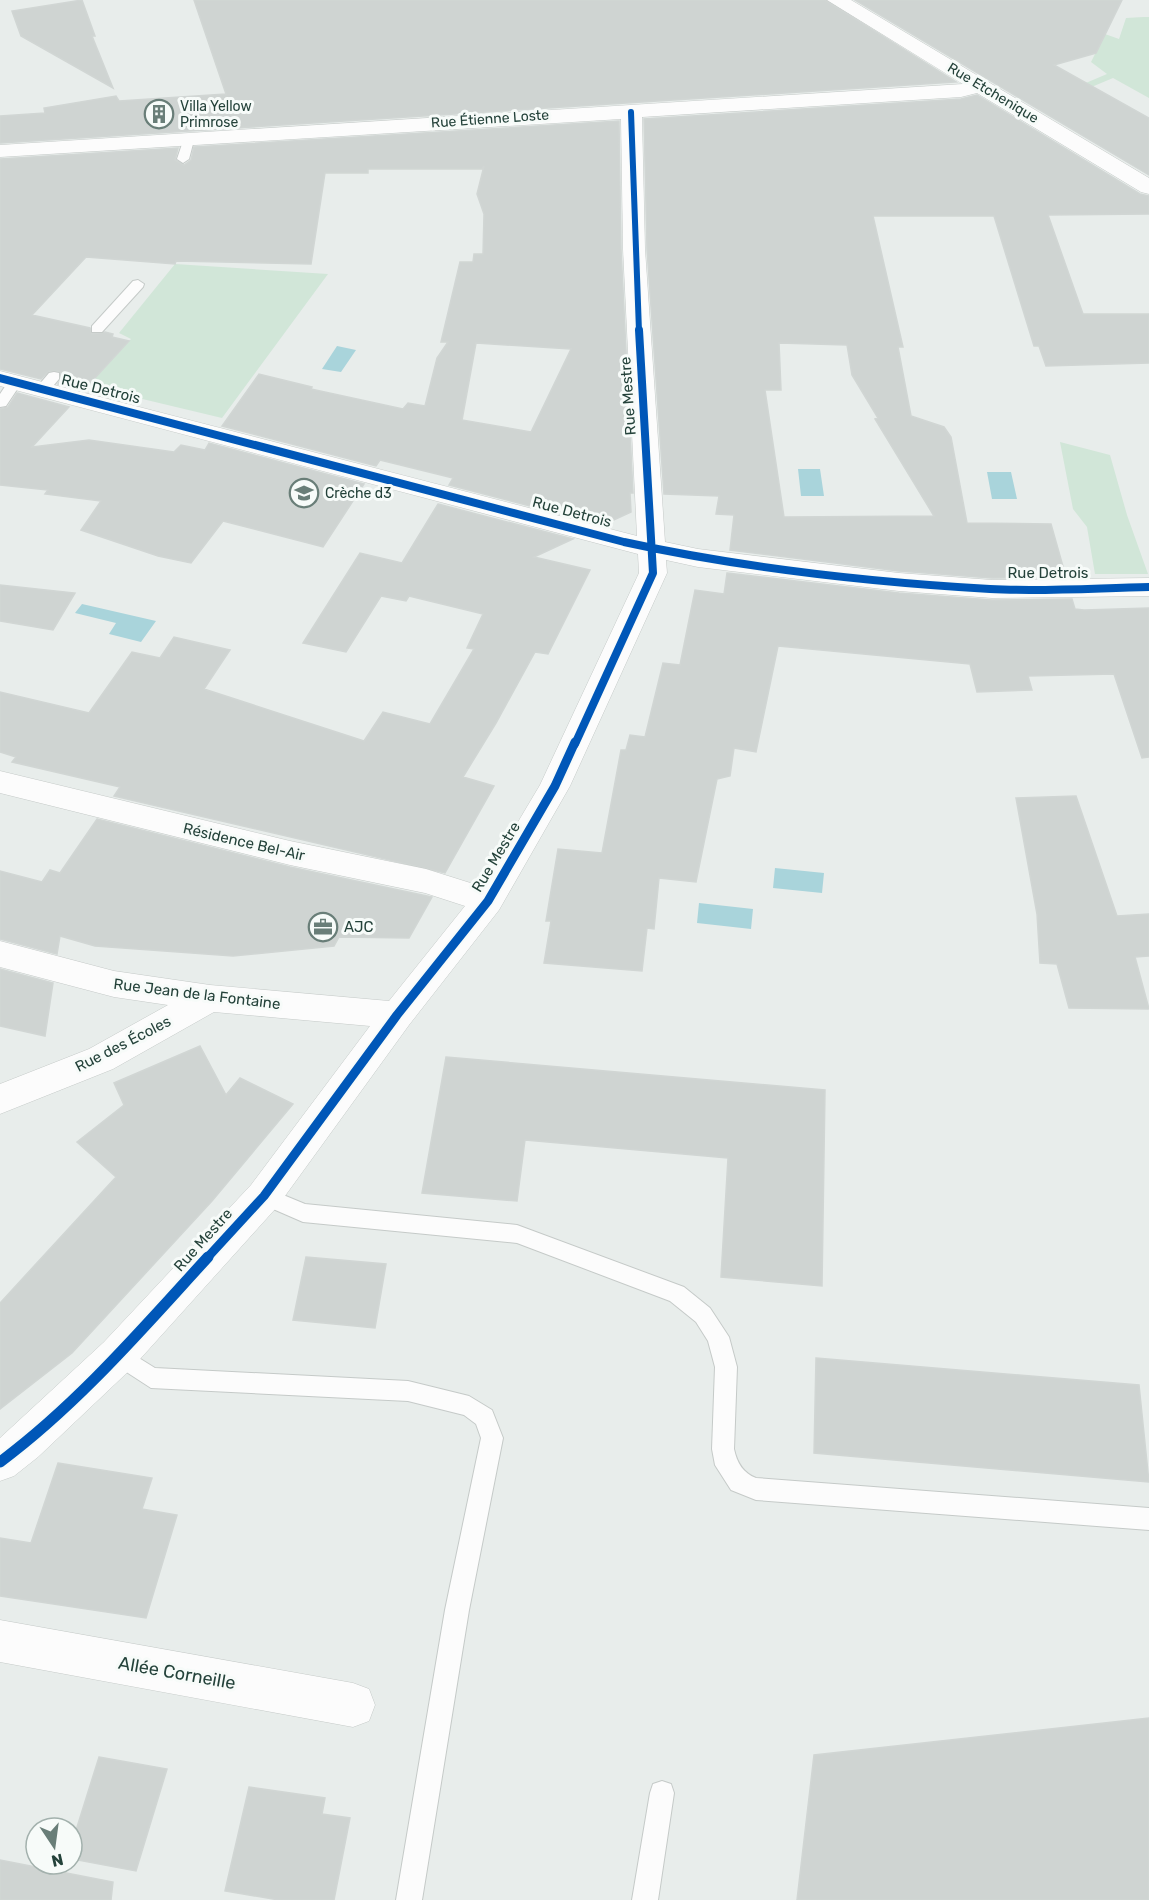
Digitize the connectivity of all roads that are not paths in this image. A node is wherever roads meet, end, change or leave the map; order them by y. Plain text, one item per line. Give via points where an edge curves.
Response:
1 (837, 0) edge
2 (980, 85) junction
3 (631, 112) junction
4 (0, 151) edge
5 (1149, 187) edge
6 (138, 284) dead end
7 (97, 330) dead end
8 (5, 388) edge
9 (653, 549) junction
10 (1149, 587) edge
11 (0, 782) edge
12 (488, 901) junction
13 (0, 954) edge
14 (210, 998) junction
15 (397, 1015) junction
16 (0, 1099) edge
17 (264, 1196) junction
18 (118, 1355) junction
19 (0, 1462) edge
20 (1149, 1519) edge
21 (0, 1641) edge
22 (353, 1705) dead end
23 (662, 1793) dead end
24 (409, 1900) edge
25 (645, 1900) edge

1 - 2 street, Rue Etchenique
2 - 3 street, Rue Étienne Loste via 962,91
2 - 5 street, Rue Etchenique
3 - 4 street, Rue Étienne Loste via 603,111 185,149
3 - 9 street, Rue Mestre via 634,249
6 - 7 lane
8 - 9 street, Rue Detrois via 48,383
9 - 10 street, Rue Detrois via 899,582 992,589
9 - 12 street, Rue Mestre via 653,573 555,786
11 - 12 street, Résidence Bel-Air via 290,854 426,881
12 - 15 street, Rue Mestre
13 - 14 street, Rue Jean de la Fontaine via 114,984
14 - 15 street, Rue Jean de la Fontaine
14 - 16 street, Rue des Écoles via 100,1059
15 - 17 street, Rue Mestre
17 - 18 street, Rue Mestre
17 - 20 lane via 303,1213 517,1234 676,1294 703,1315 718,1337 726,1367 726,1465 739,1482 756,1489
18 - 19 street, Rue Mestre
18 - 24 lane via 151,1378 408,1391 470,1406 484,1417 492,1438 456,1610
21 - 22 street, Allée Corneille
23 - 25 lane

